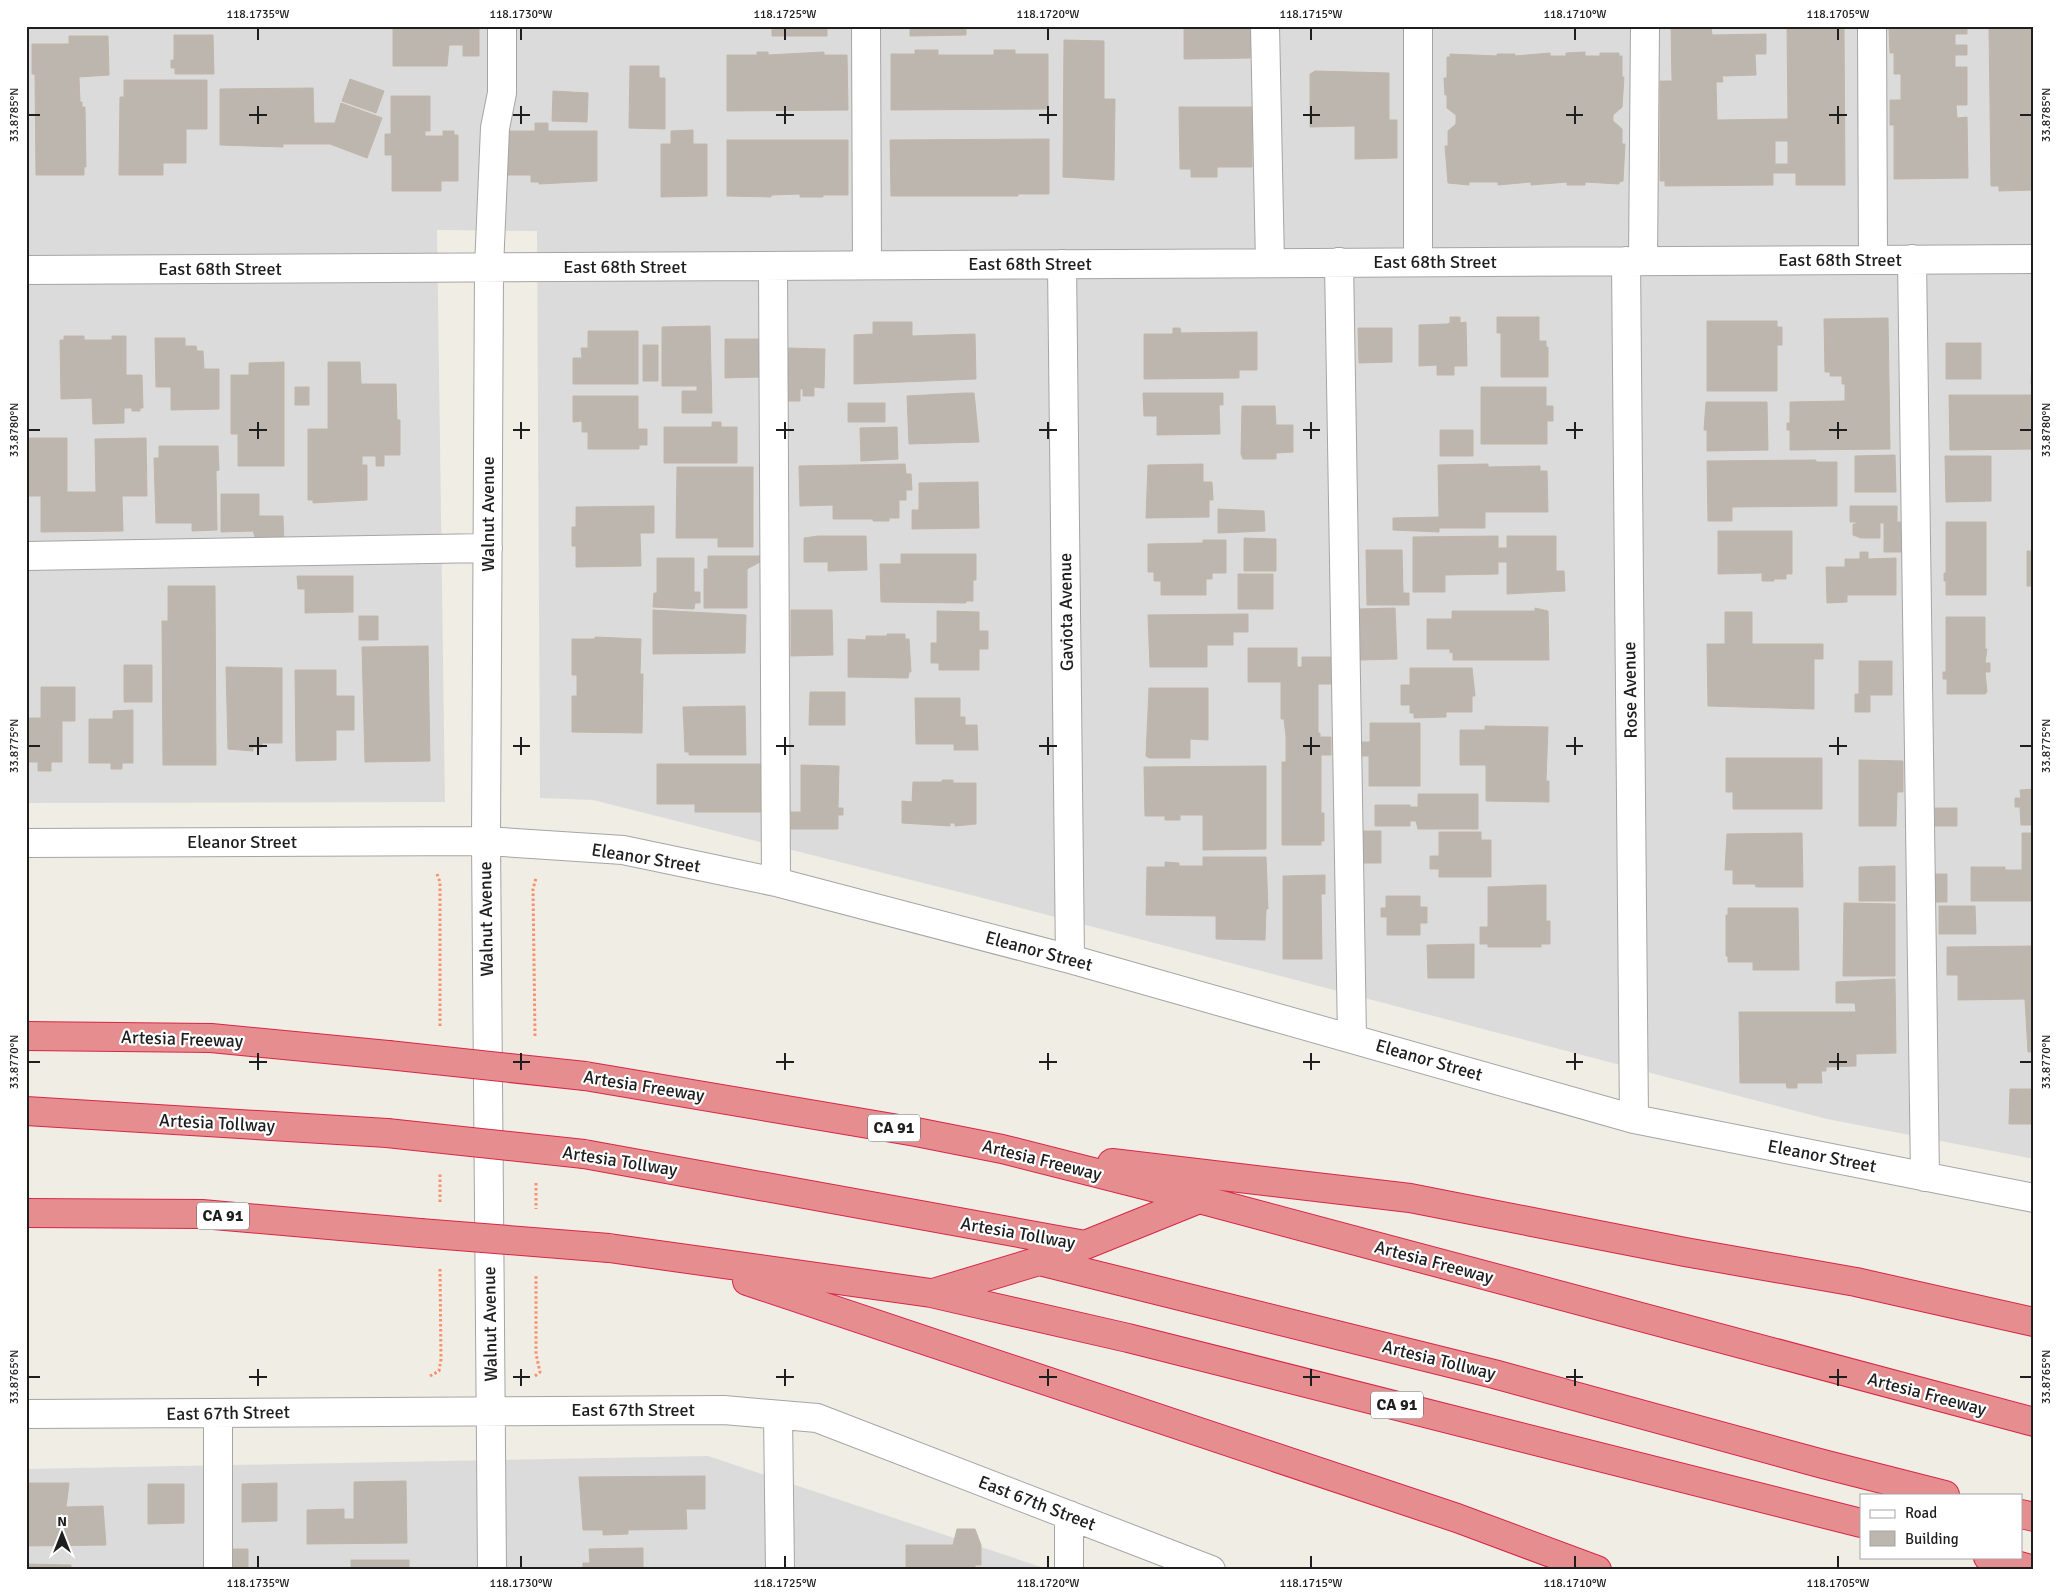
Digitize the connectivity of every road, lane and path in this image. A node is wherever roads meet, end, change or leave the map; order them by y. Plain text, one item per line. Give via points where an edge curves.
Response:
1 (502, 26) edge
2 (866, 26) edge
3 (1265, 26) edge
4 (1418, 26) edge
5 (1645, 26) edge
6 (1872, 26) edge
7 (1912, 259) junction
8 (2034, 259) edge
9 (1873, 260) junction
10 (1634, 261) junction
11 (1339, 262) junction
12 (1418, 262) junction
13 (1270, 263) junction
14 (1062, 264) junction
15 (867, 265) junction
16 (773, 266) junction
17 (489, 268) junction
18 (26, 270) edge
19 (488, 548) junction
20 (26, 556) edge
21 (486, 841) junction
22 (26, 843) edge
23 (432, 870) dead end
24 (537, 874) dead end
25 (776, 882) junction
26 (1070, 959) junction
27 (440, 1034) dead end
28 (26, 1036) edge
29 (535, 1038) dead end
30 (1352, 1038) junction
31 (26, 1111) edge
32 (1634, 1118) junction
33 (1002, 1150) junction
34 (440, 1170) dead end
35 (536, 1175) dead end
36 (1925, 1177) junction
37 (2034, 1198) edge
38 (1199, 1199) junction
39 (440, 1209) dead end
40 (26, 1213) edge
41 (536, 1214) dead end
42 (684, 1260) junction
43 (440, 1267) dead end
44 (536, 1273) dead end
45 (931, 1293) junction
46 (2034, 1322) edge
47 (445, 1374) dead end
48 (532, 1377) dead end
49 (491, 1410) junction
50 (218, 1413) junction
51 (26, 1414) edge
52 (778, 1415) junction
53 (2034, 1422) edge
54 (1941, 1494) edge
55 (1069, 1515) junction
56 (1860, 1524) edge
57 (1992, 1558) edge
58 (218, 1570) edge
59 (492, 1570) edge
60 (780, 1570) edge
61 (1069, 1570) edge
62 (1211, 1570) edge
63 (1597, 1570) edge
64 (2034, 1570) edge

1 - 17 street, Walnut Avenue via 502,93 495,128
2 - 15 street
3 - 13 street
4 - 12 street
5 - 10 street, Rose Avenue
6 - 9 street
7 - 8 street, East 68th Street
7 - 9 street, East 68th Street
7 - 36 street
9 - 10 street, East 68th Street
10 - 12 street, East 68th Street
10 - 32 street, Rose Avenue
11 - 12 street, East 68th Street
11 - 13 street, East 68th Street
11 - 30 street
13 - 14 street, East 68th Street
14 - 15 street, East 68th Street
14 - 26 street, Gaviota Avenue
15 - 16 street, East 68th Street
16 - 17 street, East 68th Street
16 - 25 street
17 - 18 street, East 68th Street
17 - 19 street, Walnut Avenue
19 - 20 street
19 - 21 street, Walnut Avenue
21 - 22 street, Eleanor Street
21 - 25 street, Eleanor Street via 623,850
21 - 49 street, Walnut Avenue
23 - 27 path via 440,882
24 - 29 path via 533,889
25 - 26 street, Eleanor Street
26 - 30 street, Eleanor Street
28 - 33 highway, Artesia Freeway / CA 91, bridge via 211,1038 585,1076 916,1132
30 - 32 street, Eleanor Street
31 - 38 highway, Artesia Tollway, bridge via 387,1133 584,1154 1086,1245
32 - 36 street, Eleanor Street
33 - 38 highway, Artesia Freeway / CA 91
33 - 46 highway via 1410,1198 1856,1282
34 - 39 path
35 - 41 path
36 - 37 street, Eleanor Street
38 - 53 highway, Artesia Freeway / CA 91
40 - 42 highway, CA 91, bridge via 202,1214 609,1248
42 - 45 highway, CA 91
42 - 63 highway via 1457,1518
43 - 47 path via 442,1359 439,1371
44 - 48 path via 536,1354 540,1372
45 - 54 highway, Artesia Tollway via 1039,1261 1484,1371
45 - 56 highway, CA 91 via 1147,1343
49 - 50 street, East 67th Street
49 - 52 street, East 67th Street via 724,1410
49 - 59 street, Walnut Avenue
50 - 51 street, East 67th Street
50 - 58 street
52 - 55 street, East 67th Street via 817,1418
52 - 60 street
55 - 61 street
55 - 62 street, East 67th Street
57 - 64 highway

